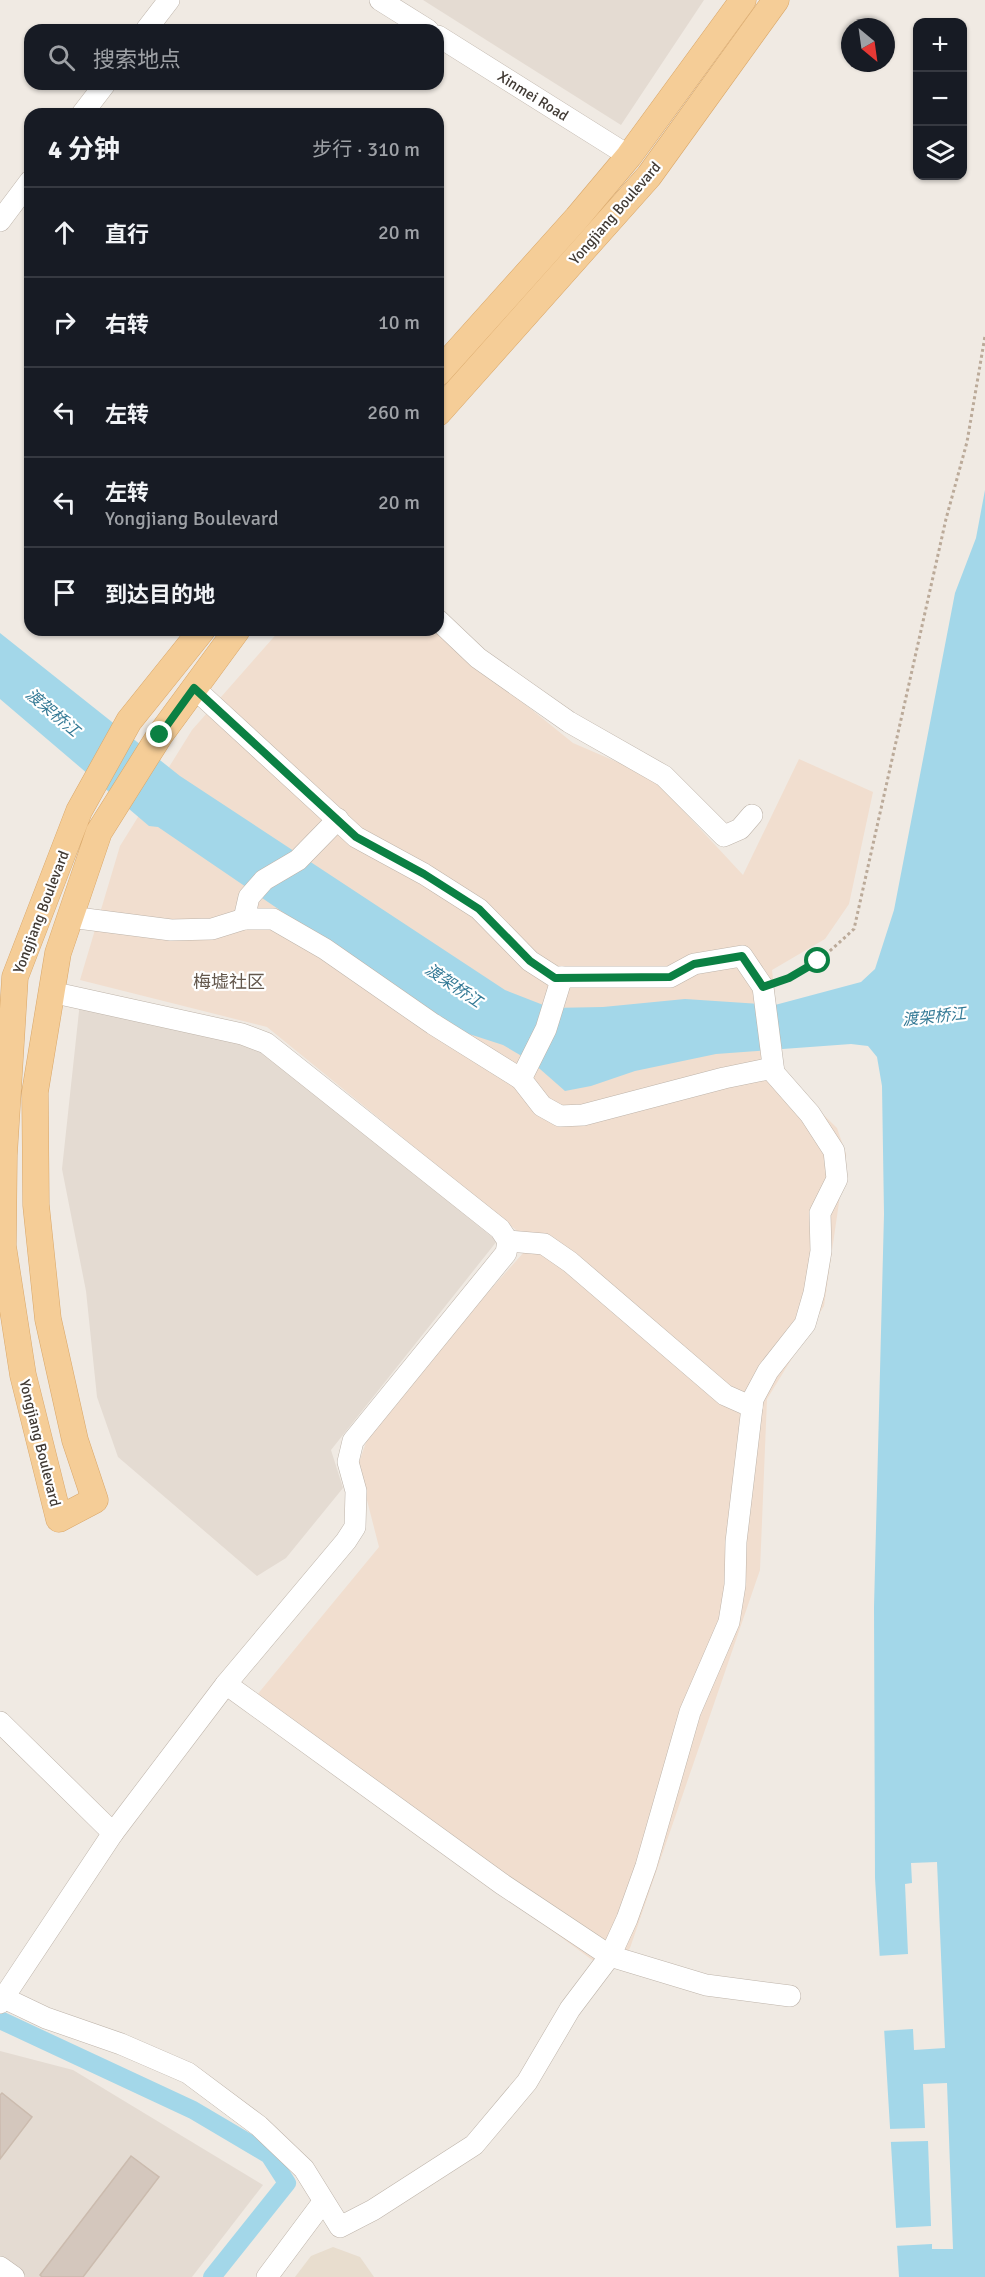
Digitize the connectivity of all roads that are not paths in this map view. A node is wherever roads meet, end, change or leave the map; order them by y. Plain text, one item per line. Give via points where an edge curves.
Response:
1 (169, 0) edge
2 (381, 0) edge
3 (743, 0) edge
4 (776, 0) edge
5 (151, 24) edge
6 (419, 24) edge
7 (444, 40) edge
8 (100, 90) edge
9 (87, 108) edge
10 (629, 156) junction
11 (24, 190) edge
12 (0, 220) edge
13 (444, 366) edge
14 (444, 406) edge
15 (444, 626) edge
16 (197, 636) edge
17 (233, 636) edge
18 (194, 688) junction
19 (752, 815) dead end
20 (338, 819) junction
21 (70, 917) junction
22 (244, 919) junction
23 (562, 977) junction
24 (51, 992) junction
25 (773, 1062) junction
26 (524, 1071) junction
27 (508, 1240) junction
28 (752, 1407) junction
29 (226, 1684) junction
30 (0, 1722) edge
31 (113, 1833) junction
32 (610, 1956) junction
33 (790, 1996) dead end
34 (2, 2000) edge
35 (323, 2202) junction
36 (0, 2268) edge
37 (14, 2277) edge
38 (267, 2277) edge

1 - 5 street
2 - 6 street
3 - 10 main road, Yongjiang Boulevard
4 - 14 main road, Yongjiang Boulevard via 649,176
7 - 10 street, Xinmei Road
8 - 9 street
10 - 13 main road, Yongjiang Boulevard
11 - 12 street
15 - 19 street via 478,658 569,722 664,776 724,836 740,829
16 - 24 main road, Yongjiang Boulevard via 129,721 79,811 15,977 4,1155 3,1246 23,1374 59,1519 95,1500 75,1440 48,1319 36,1205 35,1092
17 - 18 main road, Yongjiang Boulevard
18 - 20 street
18 - 21 main road, Yongjiang Boulevard via 99,832
20 - 22 street via 298,860 264,880 249,897
20 - 23 street via 356,837 479,909 530,961 555,978
21 - 22 street via 171,930 212,929
21 - 24 main road, Yongjiang Boulevard via 58,952
22 - 26 street via 273,919 424,1018
23 - 25 street via 670,977 694,964 742,956 764,995
23 - 26 street via 546,1029
24 - 27 street via 242,1034 266,1043 500,1229
25 - 26 street via 583,1115 560,1116 542,1106
25 - 28 street via 774,1073 810,1114 834,1151 837,1179 820,1213 822,1251 805,1324 768,1371
27 - 28 street via 544,1244 725,1395
27 - 29 street via 506,1253 353,1441 348,1462 356,1491 354,1527 346,1541
28 - 32 street via 729,1622 690,1712 646,1866
29 - 31 street
29 - 32 street via 502,1884
30 - 31 street
31 - 34 street
32 - 33 street via 706,1985
32 - 35 street via 570,2009 527,2082 474,2145 340,2227
34 - 35 street via 188,2073 259,2126 304,2169
35 - 38 street
36 - 37 street

